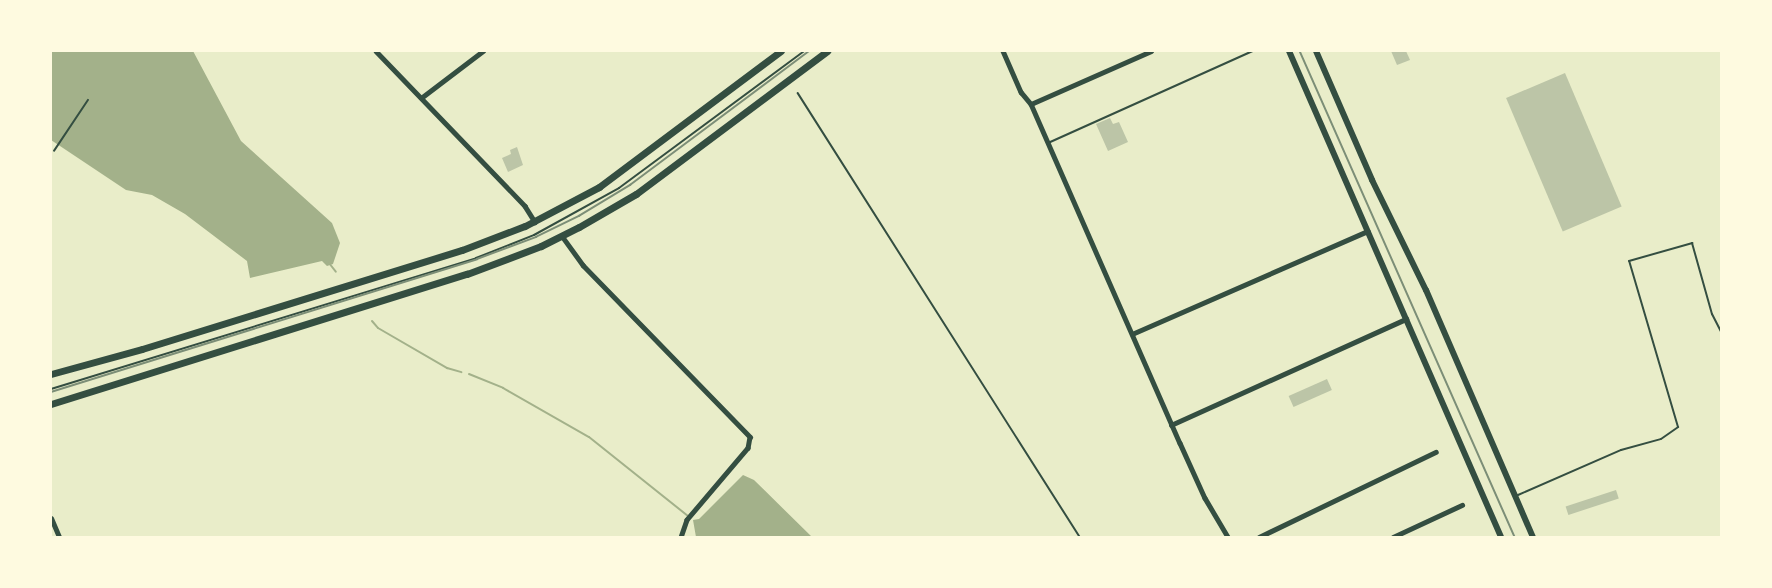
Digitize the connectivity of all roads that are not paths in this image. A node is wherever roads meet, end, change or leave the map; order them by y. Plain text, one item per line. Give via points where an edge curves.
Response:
1 (375, 51) edge
2 (483, 51) edge
3 (781, 51) edge
4 (804, 51) edge
5 (827, 51) edge
6 (1003, 51) edge
7 (1151, 51) edge
8 (1253, 51) edge
9 (1289, 51) edge
10 (1316, 51) edge
11 (421, 98) junction
12 (1031, 104) junction
13 (1047, 143) junction
14 (535, 222) junction
15 (1368, 231) junction
16 (562, 236) junction
17 (1406, 319) junction
18 (1721, 332) edge
19 (1132, 334) junction
20 (51, 374) edge
21 (51, 389) edge
22 (51, 404) edge
23 (1171, 425) junction
24 (1436, 452) dead end
25 (1515, 496) junction
26 (1462, 505) dead end
27 (51, 518) edge
28 (59, 537) edge
29 (681, 537) edge
30 (1228, 537) edge
31 (1259, 537) edge
32 (1393, 537) edge
33 (1501, 537) edge
34 (1533, 537) edge

1 - 11 street
2 - 11 street
3 - 14 main road via 599,187
4 - 21 lane via 619,189 525,239
5 - 16 main road via 636,194
6 - 12 street via 1021,92
7 - 12 street
8 - 13 lane
9 - 15 main road
10 - 25 main road
11 - 14 street via 519,199
12 - 13 street
13 - 19 street
14 - 20 main road via 462,250
15 - 17 main road
15 - 19 street
16 - 22 main road via 476,270
16 - 29 street via 577,258 750,437 748,448 687,520
17 - 23 street
17 - 33 main road
18 - 25 lane via 1692,243 1629,261 1678,427 1661,440 1628,447
19 - 23 street
23 - 30 street
24 - 31 street
25 - 34 main road
26 - 32 street
27 - 28 street

